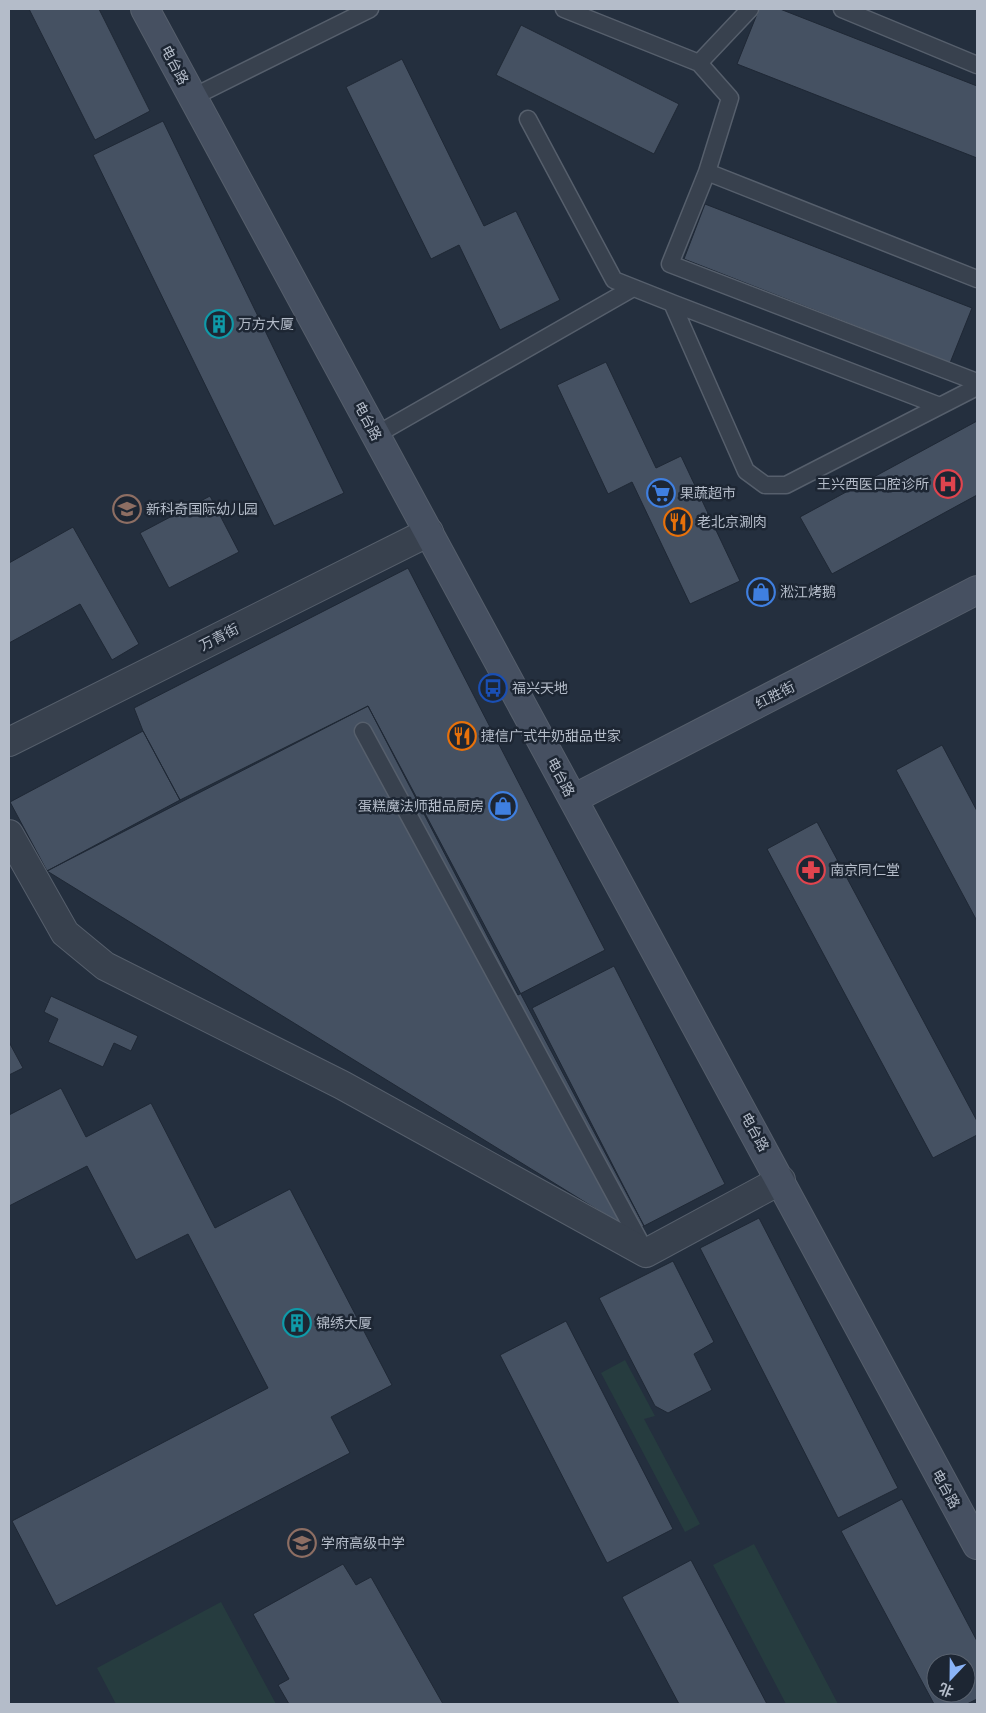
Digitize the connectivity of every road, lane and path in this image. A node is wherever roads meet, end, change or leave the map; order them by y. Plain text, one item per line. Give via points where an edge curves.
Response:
1 (145, 9) edge
2 (370, 9) edge
3 (564, 9) edge
4 (750, 9) edge
5 (842, 9) edge
6 (699, 63) junction
7 (977, 64) edge
8 (193, 97) junction
9 (528, 119) dead end
10 (707, 172) junction
11 (977, 278) edge
12 (633, 288) junction
13 (672, 303) junction
14 (977, 382) edge
15 (977, 387) edge
16 (940, 406) junction
17 (376, 435) junction
18 (429, 532) junction
19 (977, 590) edge
20 (363, 731) dead end
21 (9, 742) edge
22 (573, 800) junction
23 (9, 834) edge
24 (781, 1180) junction
25 (646, 1253) junction
26 (977, 1545) edge

1 - 8 street, 电台路
2 - 8 lane
3 - 6 lane
4 - 6 lane
5 - 7 lane
6 - 10 lane via 730,98
8 - 17 street, 电台路
9 - 12 lane via 614,280
10 - 11 lane
10 - 14 lane via 670,264
12 - 13 lane
12 - 17 lane
13 - 16 lane
13 - 16 lane via 746,471 765,485 786,485
15 - 16 lane
17 - 18 street, 电台路
18 - 21 street, 万青街
18 - 22 street, 电台路
19 - 22 street, 红胜街
20 - 25 lane
22 - 24 street, 电台路
23 - 25 street via 65,933 105,966 342,1085
24 - 25 street
24 - 26 street, 电台路

